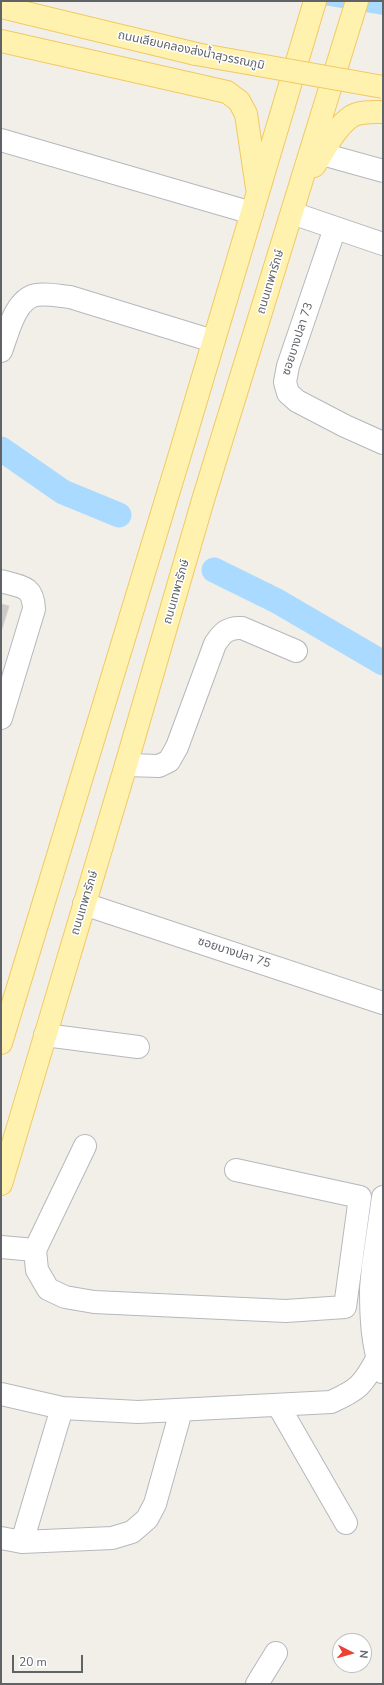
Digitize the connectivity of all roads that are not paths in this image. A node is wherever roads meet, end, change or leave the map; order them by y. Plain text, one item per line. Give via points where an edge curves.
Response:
1 (315, 1) edge
2 (357, 1) edge
3 (1, 7) edge
4 (1, 41) edge
5 (383, 88) edge
6 (383, 112) edge
7 (1, 140) edge
8 (322, 154) junction
9 (383, 171) edge
10 (295, 203) junction
11 (255, 204) junction
12 (335, 228) junction
13 (383, 244) edge
14 (213, 341) junction
15 (1, 351) edge
16 (383, 443) edge
17 (1, 581) edge
18 (296, 651) dead end
19 (1, 718) edge
20 (126, 765) junction
21 (84, 904) junction
22 (383, 1003) edge
23 (46, 1035) junction
24 (1, 1043) edge
25 (138, 1047) dead end
26 (85, 1146) dead end
27 (236, 1170) dead end
28 (1, 1184) edge
29 (383, 1197) edge
30 (1, 1247) edge
31 (35, 1250) junction
32 (377, 1292) edge
33 (380, 1367) edge
34 (1, 1394) edge
35 (278, 1405) junction
36 (62, 1408) junction
37 (181, 1411) junction
38 (346, 1523) dead end
39 (1, 1538) edge
40 (22, 1542) junction
41 (276, 1653) dead end
42 (257, 1684) edge

1 - 11 main road
2 - 10 main road, ถนนเทพารักษ์
3 - 5 main road, ถนนเลียบคลองส่งน้ำสุวรรณภูมิ, bridge via 196,54
4 - 11 main road via 227,92 239,101 246,114
6 - 8 main road via 367,112 352,116 337,130
7 - 11 street
8 - 9 street
8 - 10 main road
10 - 12 street
10 - 20 main road, ถนนเทพารักษ์ via 203,500
11 - 14 main road
12 - 13 street
12 - 16 street, ซอยบางปลา 73 via 288,366 285,382 288,393 297,401
14 - 15 street via 70,297 49,294 35,295 19,306
14 - 24 main road
17 - 19 street via 26,588 34,597 34,609
18 - 20 street via 242,628 233,627 223,632 215,644 177,747 169,762 159,766
20 - 21 main road, ถนนเทพารักษ์
21 - 22 street, ซอยบางปลา 75
21 - 23 main road, ถนนเทพารักษ์
23 - 25 street
23 - 28 main road, ถนนเทพารักษ์
26 - 31 street
27 - 31 street via 360,1197 345,1307 286,1311 94,1302 65,1297 48,1289 37,1270
29 - 32 street via 373,1266
30 - 31 street
32 - 33 street via 372,1335
33 - 35 street via 349,1394 331,1402
34 - 36 street
35 - 37 street
35 - 38 street
36 - 37 street via 138,1412
36 - 40 street
37 - 40 street via 156,1504 147,1519 132,1532 112,1538
39 - 40 street
41 - 42 street

